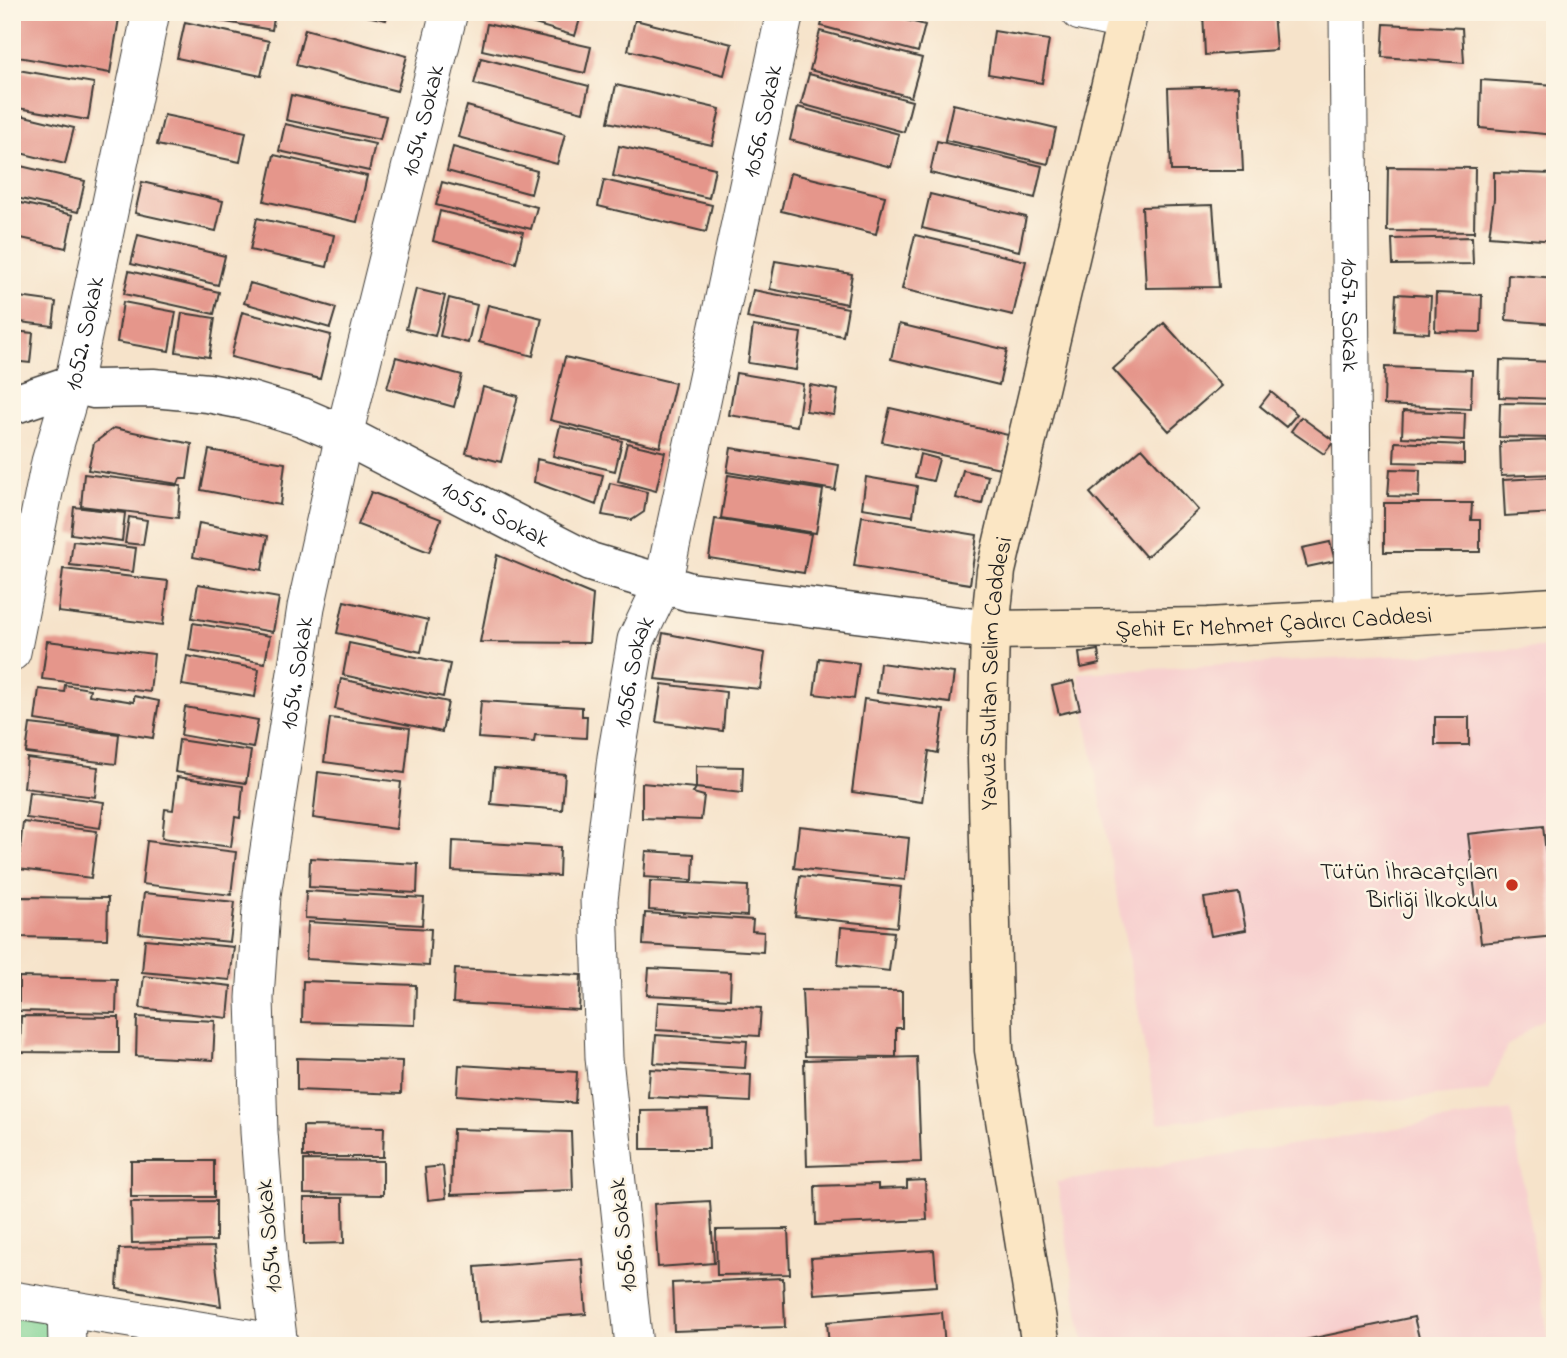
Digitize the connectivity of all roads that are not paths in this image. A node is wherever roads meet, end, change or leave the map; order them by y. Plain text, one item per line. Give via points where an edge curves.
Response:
1 (151, 12) edge
2 (449, 12) edge
3 (785, 12) edge
4 (1080, 12) edge
5 (1349, 12) edge
6 (1127, 17) edge
7 (73, 384) junction
8 (12, 405) edge
9 (344, 435) junction
10 (663, 584) junction
11 (1555, 607) edge
12 (1353, 618) junction
13 (990, 630) junction
14 (12, 652) edge
15 (12, 1300) edge
16 (66, 1309) junction
17 (279, 1344) edge
18 (67, 1346) edge
19 (635, 1346) edge
20 (1041, 1346) edge

1 - 7 street, 1052. Sokak
2 - 9 street, 1054. Sokak
3 - 10 street, 1056. Sokak
4 - 6 street
5 - 12 street, 1057. Sokak
6 - 13 main road, Yavuz Sultan Selim Caddesi via 996,571
7 - 8 street, 1055. Sokak
7 - 9 street, 1055. Sokak via 229,397 302,417
7 - 14 street, 1052. Sokak via 50,462
9 - 10 street, 1055. Sokak via 590,562
9 - 17 street, 1054. Sokak via 306,607 262,895 255,998 259,1132
10 - 13 street, 1055. Sokak via 690,592
10 - 19 street, 1056. Sokak via 636,640 599,900 604,1058
11 - 12 main road, Şehit Er Mehmet Çadırcı Caddesi
12 - 13 main road, Şehit Er Mehmet Çadırcı Caddesi via 1208,627
13 - 20 main road, Yavuz Sultan Selim Caddesi via 987,758 994,1050
15 - 16 street
16 - 17 street
16 - 18 street

